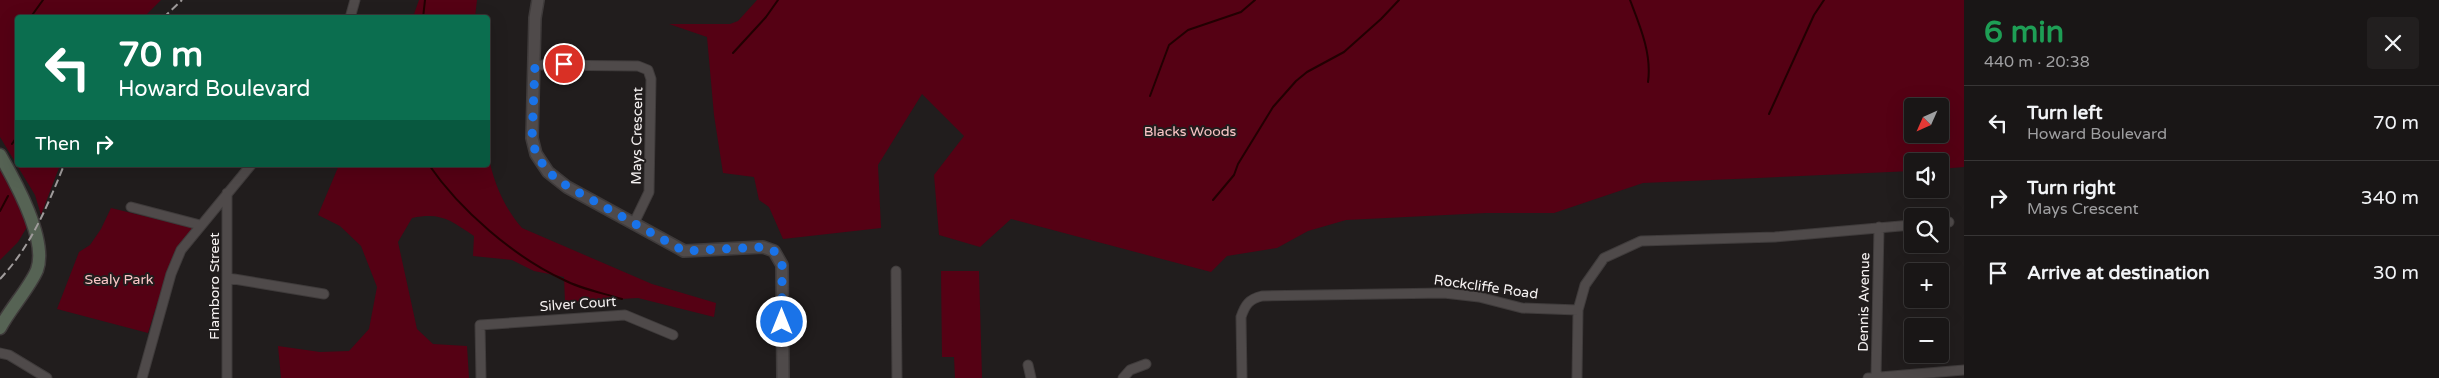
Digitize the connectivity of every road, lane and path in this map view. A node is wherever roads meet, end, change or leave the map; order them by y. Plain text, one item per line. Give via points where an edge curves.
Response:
1 (355, 0) edge
2 (538, 0) edge
3 (351, 15) edge
4 (535, 65) junction
5 (0, 155) edge
6 (250, 167) edge
7 (227, 193) junction
8 (131, 207) dead end
9 (634, 223) junction
10 (200, 225) junction
11 (1904, 225) edge
12 (1879, 227) junction
13 (896, 271) dead end
14 (228, 278) junction
15 (324, 294) dead end
16 (1578, 310) junction
17 (0, 328) edge
18 (673, 335) dead end
19 (0, 344) edge
20 (4, 354) edge
21 (1146, 364) dead end
22 (1028, 365) dead end
23 (1964, 370) edge
24 (47, 378) edge
25 (142, 378) edge
26 (227, 378) edge
27 (481, 378) edge
28 (783, 378) edge
29 (897, 378) edge
30 (1031, 378) edge
31 (1123, 378) edge
32 (1242, 378) edge
33 (1577, 378) edge
34 (1868, 378) edge
35 (1876, 378) edge

1 - 3 street
2 - 4 street
4 - 9 street via 532,138 536,154 548,172 567,186
4 - 9 street, Mays Crescent via 638,66 648,70 652,79 650,192
5 - 17 main road via 12,175 35,234 40,260 34,276
6 - 7 street
7 - 10 street
7 - 14 street, Flamboro Street
8 - 10 street
9 - 28 street via 684,251 763,247 774,251 782,265
10 - 25 street via 181,250 171,274
11 - 12 street
12 - 16 street via 1775,237 1641,241 1604,258 1586,285
12 - 35 street, Dennis Avenue
13 - 29 street
14 - 15 street
14 - 26 street, Flamboro Street
16 - 32 street, Rockcliffe Road via 1522,308 1479,297 1444,293 1252,298 1241,317
16 - 33 street
18 - 27 street, Silver Court via 626,315 480,325
19 - 20 street
20 - 24 street
21 - 31 street via 1130,370
22 - 30 street
23 - 35 street
34 - 35 street

